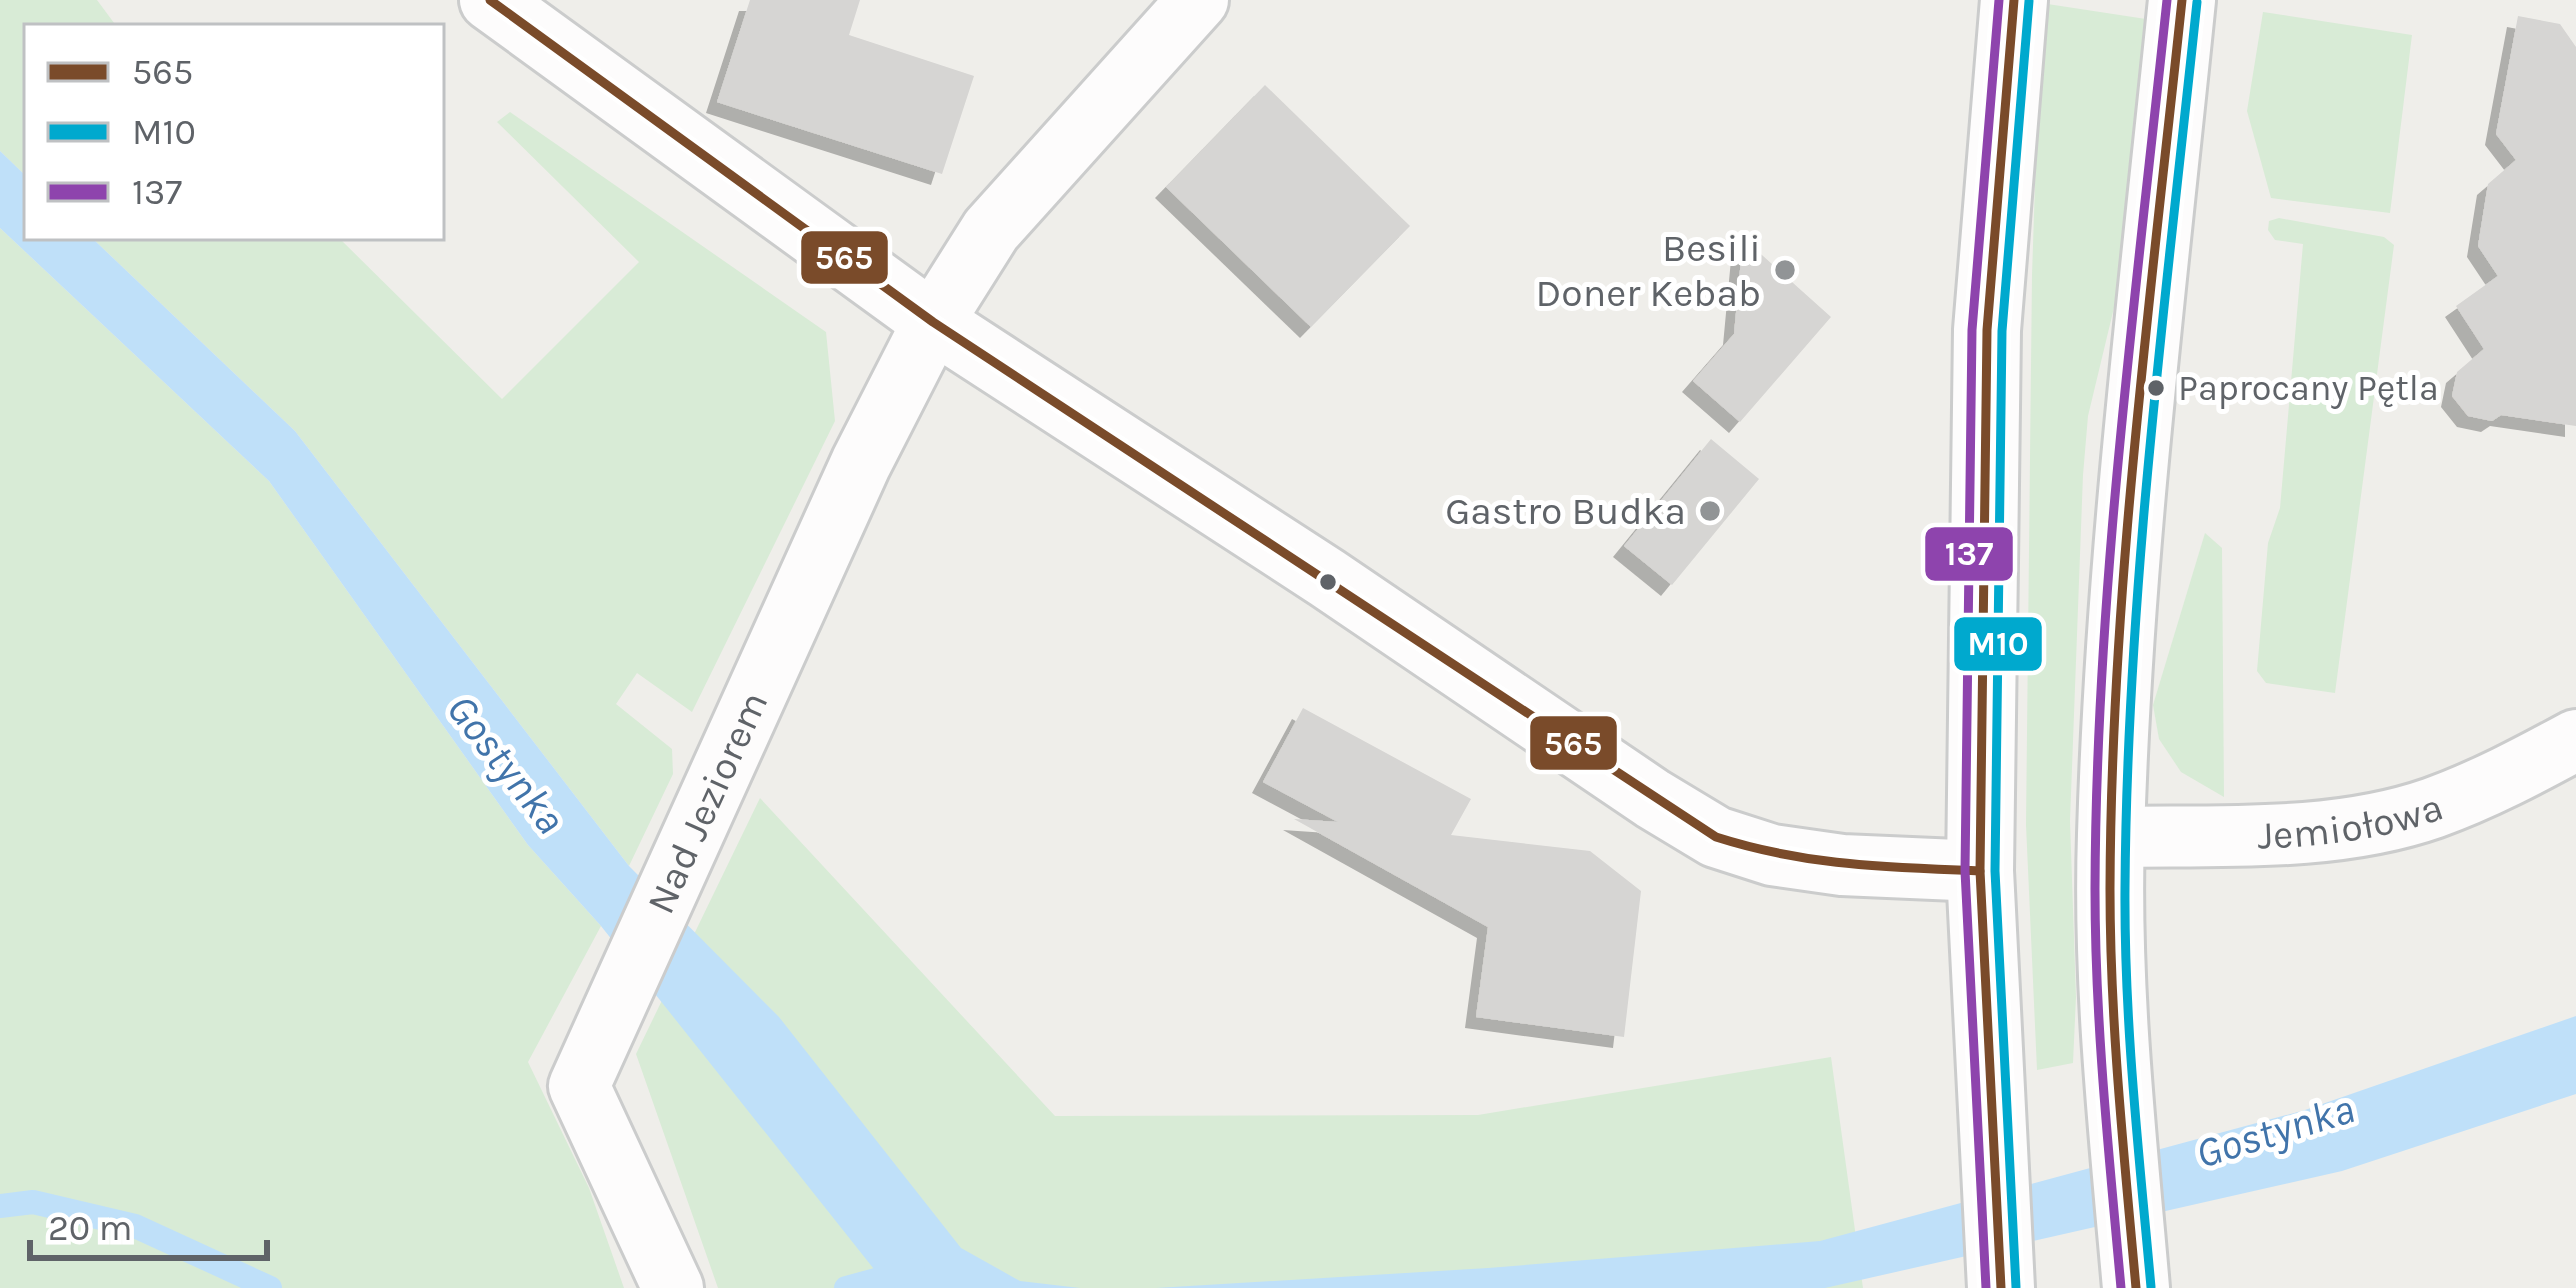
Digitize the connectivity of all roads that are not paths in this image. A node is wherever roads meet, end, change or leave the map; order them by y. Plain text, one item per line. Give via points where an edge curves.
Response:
1 (490, 0) edge
2 (1198, 0) edge
3 (2014, 0) edge
4 (2182, 0) edge
5 (933, 322) junction
6 (2576, 740) edge
7 (2110, 837) junction
8 (1979, 871) junction
9 (672, 1285) edge
10 (2001, 1288) edge
11 (2136, 1288) edge

1 - 5 street
2 - 5 street, Nad Jeziorem via 991,230
3 - 8 street via 1988,330
4 - 7 street via 2125,564
5 - 8 street via 1716,836 1842,865
5 - 9 street, Nad Jeziorem via 861,463 579,1086
6 - 7 street, Jemiołowa via 2430,809 2356,825
7 - 11 street via 2114,1036
8 - 10 street

